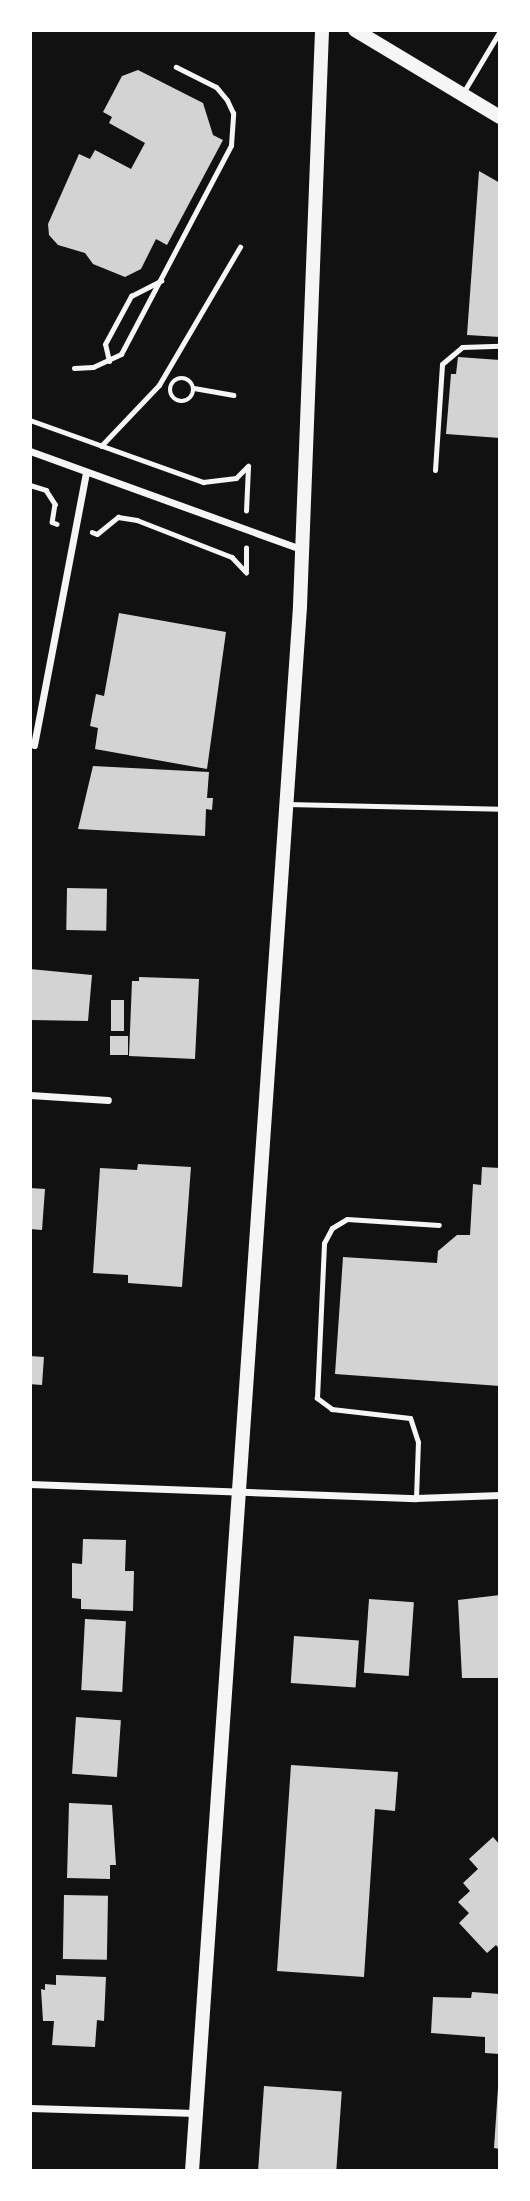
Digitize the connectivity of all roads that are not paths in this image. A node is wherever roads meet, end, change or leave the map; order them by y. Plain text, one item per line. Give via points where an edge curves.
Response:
1 (322, 30) edge
2 (355, 30) edge
3 (500, 31) edge
4 (176, 66) dead end
5 (463, 93) junction
6 (500, 117) edge
7 (161, 281) junction
8 (500, 346) edge
9 (109, 361) junction
10 (74, 368) dead end
11 (30, 451) edge
12 (435, 470) dead end
13 (86, 472) junction
14 (301, 549) junction
15 (34, 745) dead end
16 (286, 804) junction
17 (500, 808) edge
18 (30, 1095) edge
19 (108, 1100) dead end
20 (439, 1225) dead end
21 (30, 1484) edge
22 (237, 1492) junction
23 (500, 1496) edge
24 (416, 1498) junction
25 (30, 2108) edge
26 (196, 2113) junction
27 (192, 2171) edge

1 - 14 main road
2 - 5 main road
3 - 5 lane
4 - 7 lane via 216,87 233,113 233,130 231,145
5 - 6 main road
7 - 9 lane via 121,354
7 - 9 lane via 131,296 105,344
8 - 12 lane via 462,346 442,364
9 - 10 lane
11 - 13 street
13 - 14 street
13 - 15 street
14 - 16 main road
16 - 17 lane
16 - 22 main road
18 - 19 street
20 - 24 lane via 358,1219 339,1222 324,1243 317,1398 332,1409 410,1418 418,1442
21 - 22 street
22 - 24 street
22 - 26 main road
23 - 24 street
25 - 26 street
26 - 27 main road

